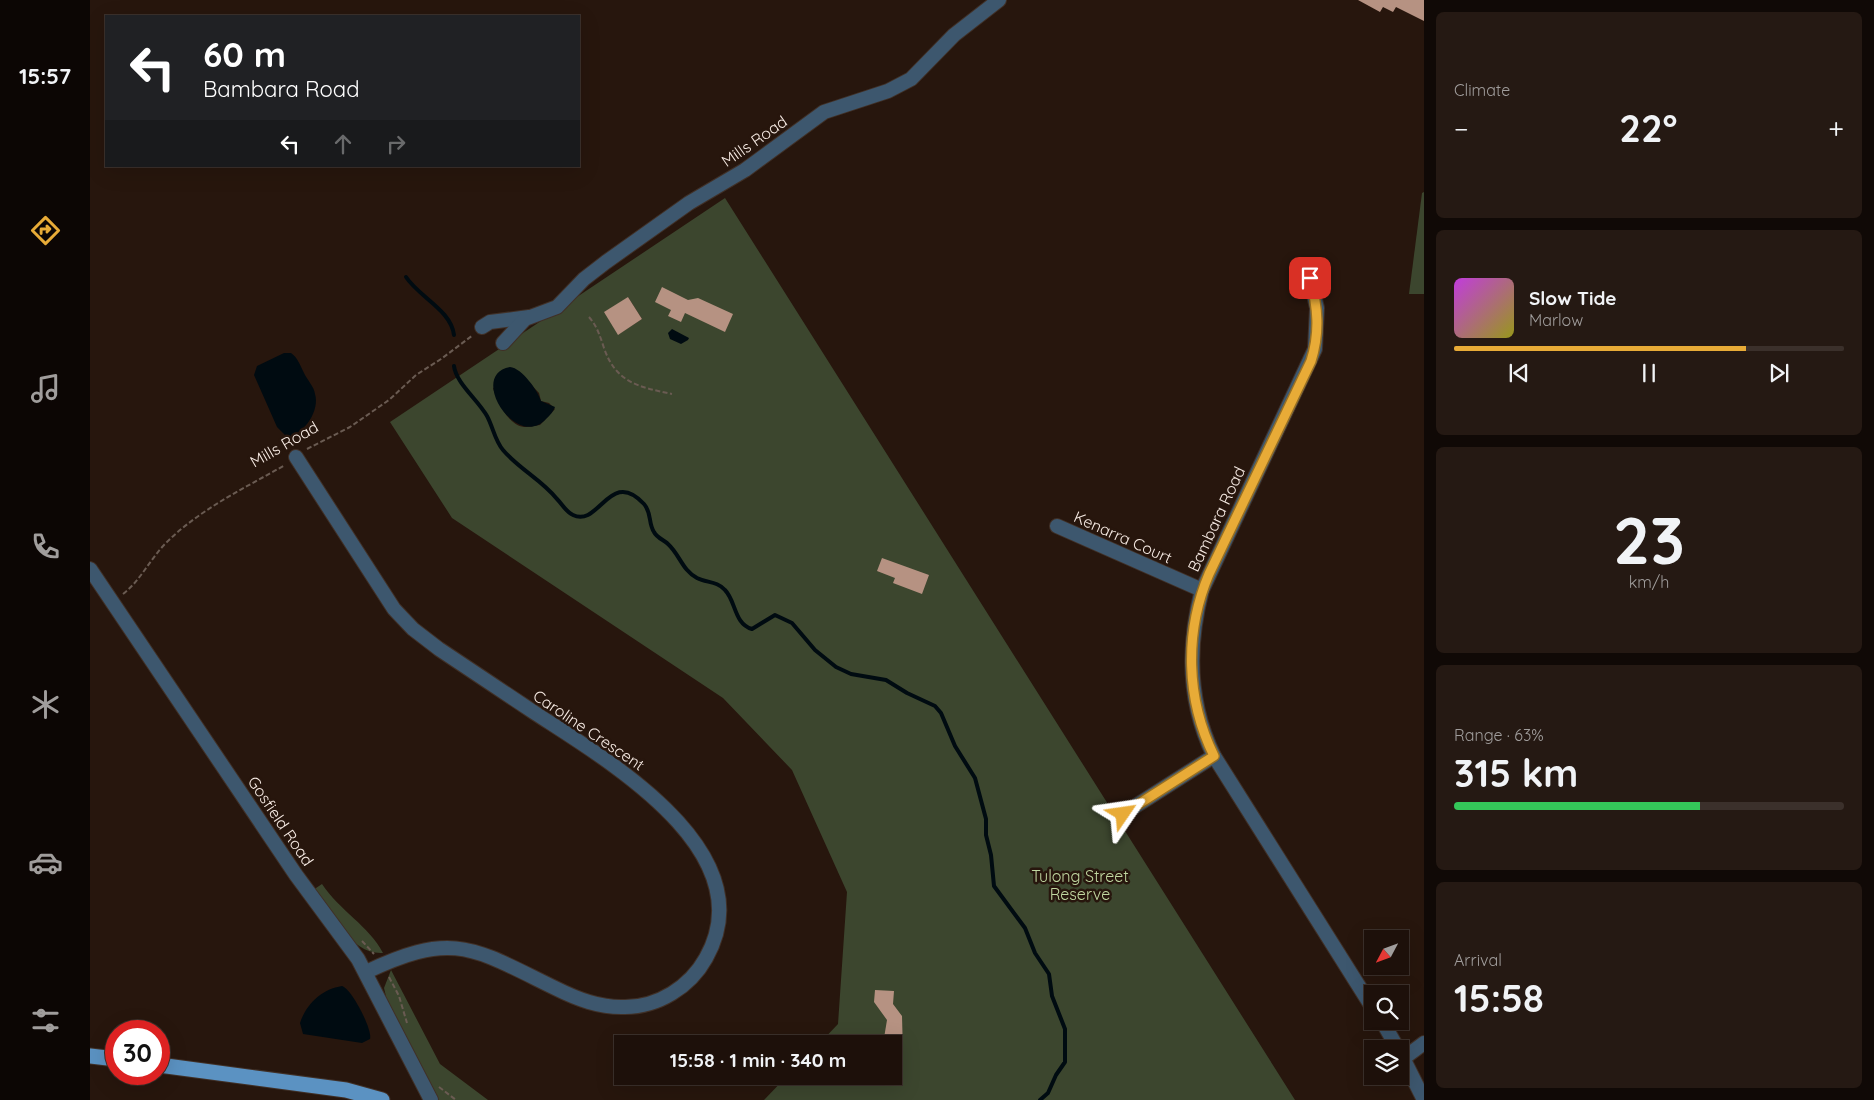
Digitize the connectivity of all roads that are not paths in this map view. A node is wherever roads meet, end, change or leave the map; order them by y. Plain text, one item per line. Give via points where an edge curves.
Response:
1 (1000, 0) edge
2 (1310, 278) dead end
3 (529, 317) junction
4 (482, 327) road end
5 (503, 343) dead end
6 (296, 457) road end
7 (1057, 526) dead end
8 (90, 569) edge
9 (1202, 590) junction
10 (1214, 756) junction
11 (1123, 814) dead end
12 (366, 972) junction
13 (1364, 994) edge
14 (1424, 1043) edge
15 (1409, 1050) edge
16 (90, 1056) edge
17 (105, 1058) edge
18 (170, 1066) edge
19 (1409, 1069) edge
20 (382, 1100) edge
21 (431, 1100) edge
22 (1424, 1100) edge

1 - 3 street, Mills Road via 954,35 917,74 904,83 877,96 824,112 745,170 682,208 606,262 556,307
2 - 9 street, Bambara Road via 1318,322 1311,361
3 - 4 street, Mills Road via 490,322
3 - 5 street, Mills Road
6 - 12 street, Caroline Crescent via 394,609 439,649 611,762 646,791 696,846 710,872 719,908 720,920 714,941 697,972 669,995 638,1006 604,1006 578,999 494,957 451,947 408,953
7 - 9 street, Kenarra Court
8 - 12 street, Gosfield Road via 291,867
9 - 10 street, Bambara Road via 1193,628 1192,680 1202,727
10 - 11 street
10 - 13 street, Bambara Road
12 - 21 street, Gosfield Road
14 - 15 street
16 - 17 main road
18 - 20 main road via 346,1090
19 - 22 street

